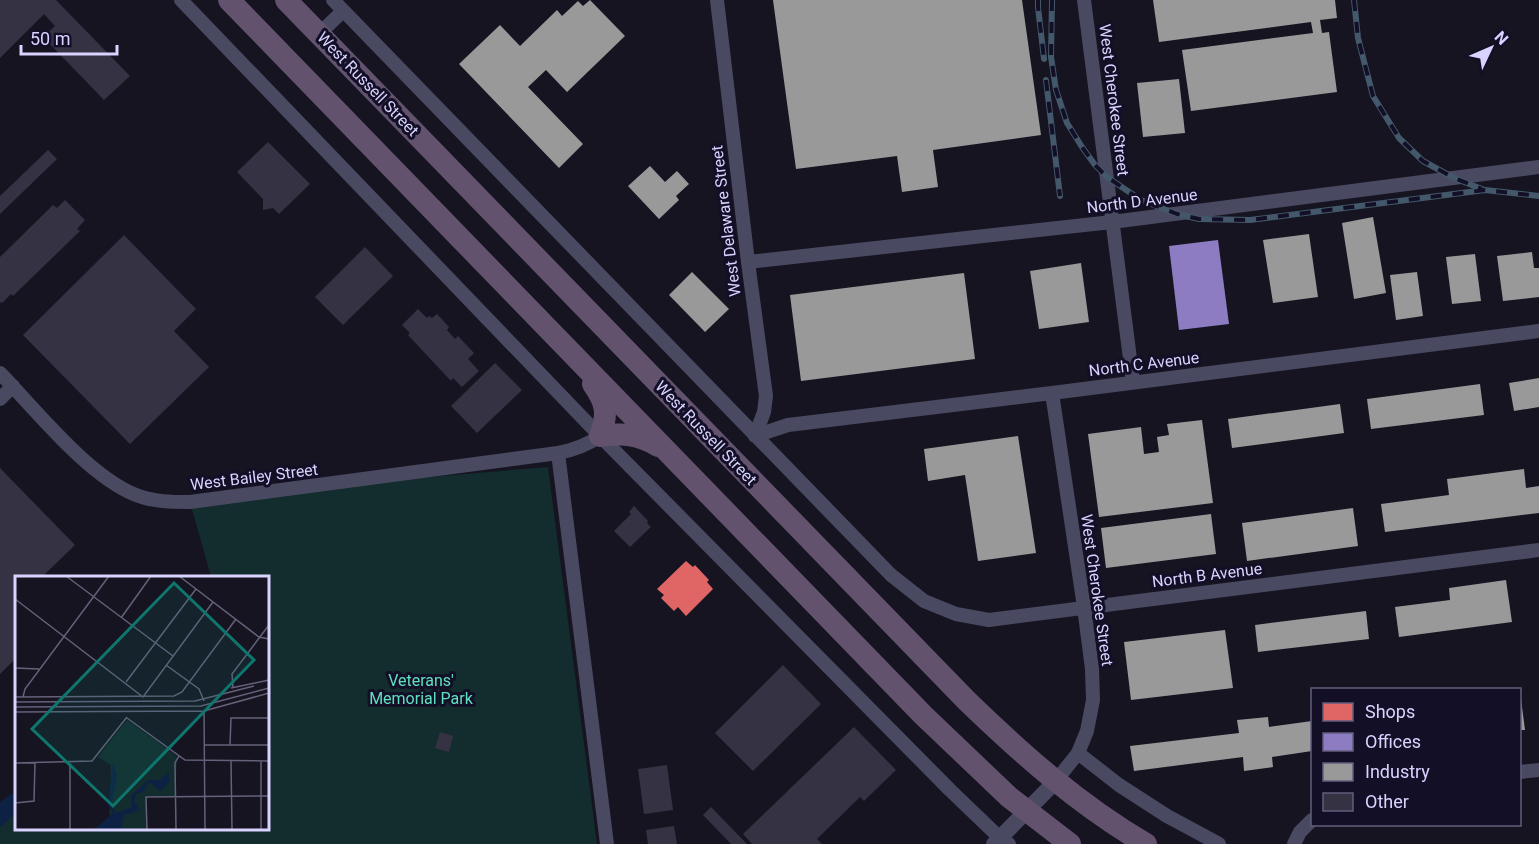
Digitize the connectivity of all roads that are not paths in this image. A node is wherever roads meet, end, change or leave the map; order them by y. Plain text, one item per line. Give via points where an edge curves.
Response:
1 (181, 0) edge
2 (229, 0) edge
3 (286, 0) edge
4 (333, 0) edge
5 (717, 0) edge
6 (1084, 0) edge
7 (343, 11) junction
8 (319, 34) junction
9 (1539, 167) edge
10 (1112, 222) junction
11 (748, 262) junction
12 (1539, 331) edge
13 (556, 336) junction
14 (0, 373) edge
15 (1133, 382) junction
16 (13, 386) junction
17 (1052, 393) junction
18 (0, 399) edge
19 (600, 436) junction
20 (755, 436) junction
21 (558, 453) junction
22 (676, 460) junction
23 (1539, 550) edge
24 (891, 575) joint
25 (1084, 607) junction
26 (1078, 753) junction
27 (1539, 770) edge
28 (1521, 772) edge
29 (1055, 782) junction
30 (1026, 811) junction
31 (1311, 821) edge
32 (1001, 842) edge
33 (607, 844) edge
34 (1070, 844) edge
35 (1146, 844) edge
36 (1219, 844) edge
37 (1294, 844) edge

1 - 19 street
2 - 13 highway
3 - 8 highway, West Russell Street
4 - 7 street, West Russell Street
5 - 11 street, West Delaware Street
6 - 10 street, West Cherokee Street
7 - 8 street
7 - 20 street, West Russell Street
8 - 29 highway, West Russell Street via 967,701
9 - 10 street, North D Avenue
10 - 11 street, North D Avenue
10 - 15 street, West Cherokee Street
11 - 20 street, West Delaware Street via 766,396
12 - 15 street, North C Avenue
13 - 19 highway via 603,401 606,411
13 - 22 highway
14 - 16 street, West Bailey Street
15 - 17 street, North C Avenue
16 - 18 street
16 - 21 street, West Bailey Street via 99,472 123,489 165,502 190,502
17 - 20 street, North C Avenue via 788,425
17 - 25 street, West Cherokee Street
19 - 21 street, West Bailey Street via 574,450
19 - 22 highway via 634,435
19 - 32 street
20 - 24 street, West Russell Street
21 - 33 street
22 - 30 highway via 923,715
23 - 25 street, North B Avenue
24 - 25 street, North B Avenue via 924,601 956,614 989,620
25 - 26 street, West Cherokee Street via 1093,700
26 - 29 street, West Cherokee Street
26 - 36 street via 1167,816
27 - 28 street
29 - 30 street
29 - 35 highway, West Russell Street
30 - 32 street
30 - 34 highway
31 - 37 street

